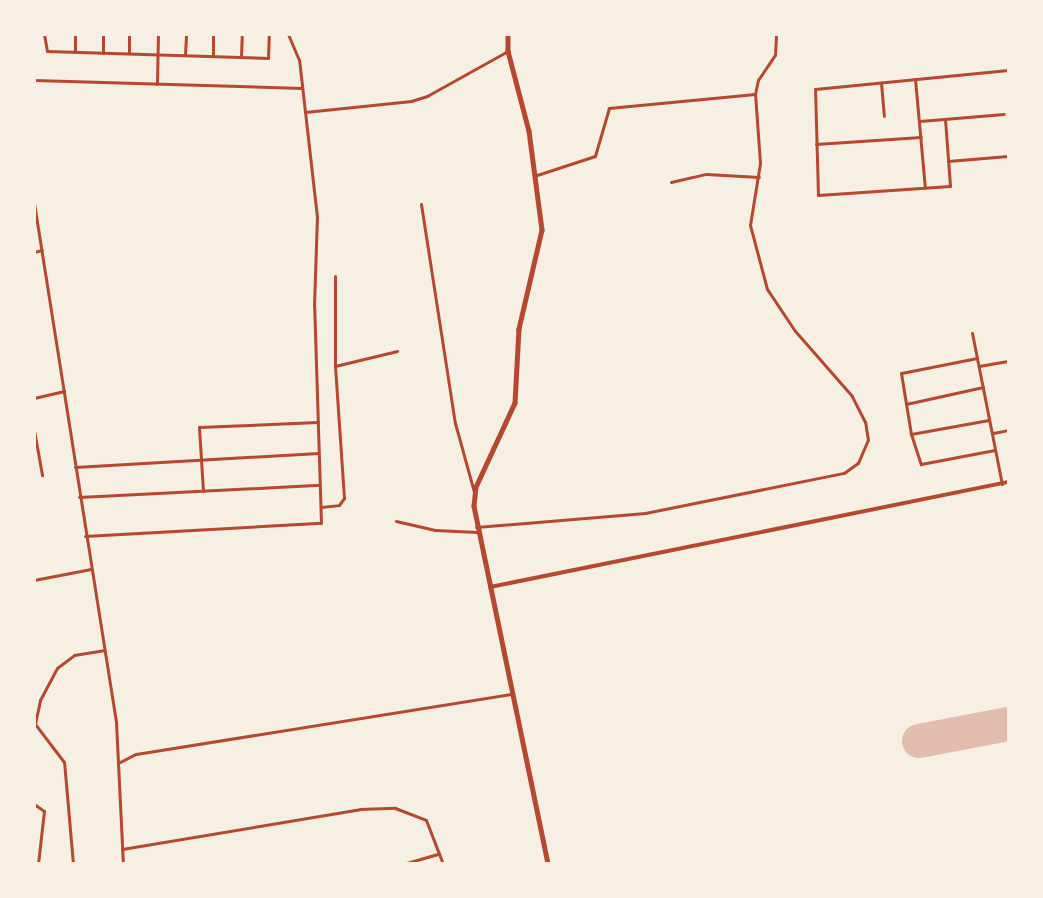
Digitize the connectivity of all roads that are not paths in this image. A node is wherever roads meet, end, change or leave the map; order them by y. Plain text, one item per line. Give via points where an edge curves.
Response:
1 (44, 34) edge
2 (75, 34) edge
3 (103, 34) edge
4 (129, 34) edge
5 (158, 34) edge
6 (186, 34) edge
7 (213, 34) edge
8 (242, 34) edge
9 (269, 34) edge
10 (288, 34) edge
11 (508, 34) edge
12 (776, 34) edge
13 (508, 51) junction
14 (75, 52) junction
15 (103, 53) junction
16 (129, 53) junction
17 (158, 54) junction
18 (185, 55) junction
19 (213, 56) junction
20 (241, 57) junction
21 (1008, 70) edge
22 (915, 79) junction
23 (34, 80) edge
24 (881, 83) junction
25 (157, 84) junction
26 (302, 88) junction
27 (755, 94) junction
28 (305, 112) junction
29 (1004, 114) dead end
30 (884, 116) dead end
31 (945, 119) junction
32 (920, 121) junction
33 (921, 137) junction
34 (816, 144) junction
35 (1008, 156) edge
36 (948, 161) junction
37 (537, 176) junction
38 (759, 177) junction
39 (671, 182) dead end
40 (925, 188) junction
41 (34, 203) edge
42 (421, 204) dead end
43 (42, 250) junction
44 (34, 252) edge
45 (335, 276) dead end
46 (972, 333) dead end
47 (397, 351) dead end
48 (977, 358) junction
49 (1008, 361) edge
50 (335, 366) junction
51 (979, 366) junction
52 (983, 387) junction
53 (64, 392) junction
54 (34, 398) edge
55 (906, 404) junction
56 (989, 420) junction
57 (318, 422) junction
58 (34, 430) edge
59 (1008, 430) edge
60 (911, 434) junction
61 (992, 434) junction
62 (36, 445) edge
63 (995, 450) junction
64 (319, 453) junction
65 (201, 459) junction
66 (75, 466) junction
67 (42, 475) dead end
68 (1008, 482) edge
69 (1002, 484) junction
70 (321, 485) junction
71 (203, 491) junction
72 (474, 493) junction
73 (80, 496) junction
74 (321, 507) junction
75 (396, 521) dead end
76 (476, 529) junction
77 (85, 536) junction
78 (91, 569) junction
79 (34, 580) edge
80 (489, 587) junction
81 (104, 650) junction
82 (511, 694) junction
83 (117, 764) junction
84 (34, 804) edge
85 (122, 849) junction
86 (438, 854) junction
87 (38, 864) edge
88 (73, 864) edge
89 (123, 864) edge
90 (404, 864) edge
91 (443, 864) edge
92 (548, 864) edge

1 - 14 street via 47,51
2 - 14 street
3 - 15 street
4 - 16 street
5 - 17 street
6 - 18 street
7 - 19 street
8 - 20 street
9 - 20 street via 268,58
10 - 26 street via 297,46
11 - 13 highway
12 - 27 street via 775,55 758,80
13 - 28 street via 411,101
13 - 37 highway
14 - 15 street
15 - 16 street
16 - 17 street
17 - 18 street
17 - 25 street
18 - 19 street
19 - 20 street
21 - 22 street
22 - 24 street
22 - 32 street
23 - 25 street
24 - 30 street
24 - 34 street via 814,90
25 - 26 street
26 - 28 street
27 - 37 street via 609,108 595,156
27 - 38 street
28 - 57 street via 317,217 314,306
29 - 31 street
31 - 32 street
31 - 36 street
32 - 33 street
33 - 34 street
33 - 40 street
34 - 40 street via 820,197
35 - 36 street
36 - 40 street via 950,186
37 - 72 highway via 542,230 519,329 518,390
38 - 39 street via 706,174
38 - 76 street via 750,225 767,289 795,331 861,411 868,440 855,467 817,479 645,513
41 - 43 street
42 - 72 street via 455,423
43 - 44 street
43 - 53 street
45 - 50 street
46 - 48 street
47 - 50 street
48 - 51 street
48 - 55 street via 902,373
49 - 51 street
50 - 74 street via 344,500 339,505
51 - 52 street
52 - 55 street
52 - 56 street
53 - 54 street
53 - 66 street
55 - 60 street
56 - 60 street
56 - 61 street
57 - 64 street
57 - 65 street via 199,427
58 - 62 street
59 - 61 street
60 - 63 street via 921,464
61 - 63 street
62 - 67 street
63 - 69 street
64 - 65 street
64 - 70 street
65 - 66 street
65 - 71 street
66 - 73 street
68 - 69 street
69 - 80 street
70 - 71 street
70 - 74 street
71 - 73 street
72 - 76 highway
73 - 77 street
74 - 77 street via 321,523 317,525
75 - 76 street via 435,530
76 - 80 highway
77 - 78 street
78 - 79 street
78 - 81 street
80 - 82 highway
81 - 83 street via 117,733
81 - 88 street via 74,655 57,668 40,700 36,724 64,762
82 - 83 street via 136,754
82 - 92 highway
83 - 85 street
84 - 87 street via 44,811
85 - 86 street via 389,807 423,818
85 - 89 street
86 - 90 street
86 - 91 street

